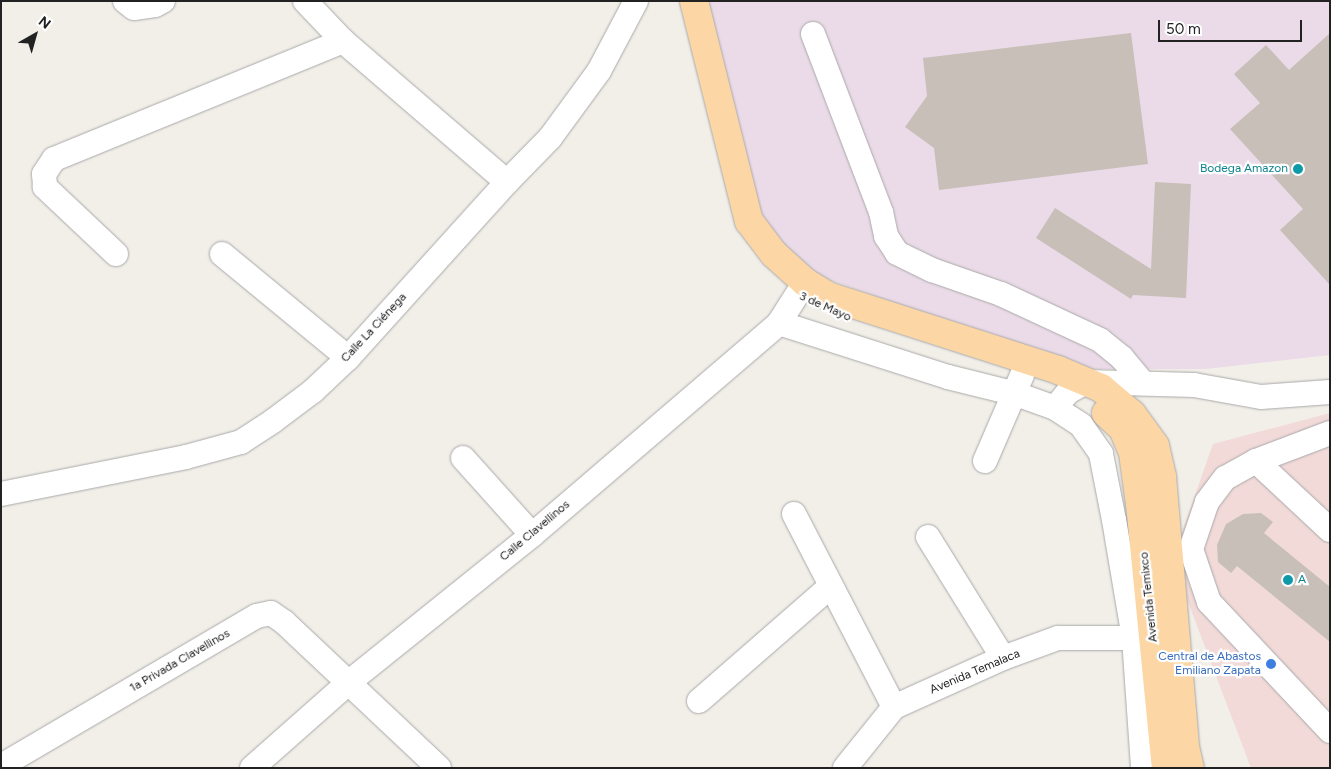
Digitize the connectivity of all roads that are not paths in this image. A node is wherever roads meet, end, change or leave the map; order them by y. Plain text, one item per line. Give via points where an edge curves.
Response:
1 (125, 1) edge
2 (162, 1) edge
3 (305, 1) edge
4 (636, 1) edge
5 (676, 1) edge
6 (694, 1) edge
7 (813, 34) dead end
8 (343, 40) junction
9 (507, 182) junction
10 (116, 254) dead end
11 (222, 254) dead end
12 (801, 289) junction
13 (779, 323) junction
14 (348, 358) junction
15 (1143, 383) junction
16 (1019, 385) junction
17 (1330, 392) edge
18 (1069, 394) junction
19 (1123, 429) joint
20 (1330, 433) edge
21 (463, 458) dead end
22 (985, 461) dead end
23 (1256, 461) junction
24 (1, 494) edge
25 (794, 514) dead end
26 (1330, 530) edge
27 (532, 535) junction
28 (928, 537) dead end
29 (831, 586) junction
30 (1134, 638) junction
31 (1003, 658) junction
32 (348, 683) junction
33 (699, 701) dead end
34 (894, 707) junction
35 (1330, 731) edge
36 (1, 766) edge
37 (252, 768) edge
38 (439, 768) edge
39 (845, 768) edge
40 (1142, 768) edge
41 (1166, 768) edge
42 (1190, 768) edge

1 - 2 street via 134,8
3 - 8 street
4 - 9 street, Calle La Ciénega via 599,71 550,138
5 - 12 main road, 3 de Mayo via 727,200 746,240 772,274
6 - 12 main road via 749,221
7 - 15 street via 881,212 886,236 897,253 932,270 1001,294 1100,340 1122,358
8 - 9 street
8 - 10 street via 54,159 44,174 45,187
9 - 14 street, Calle La Ciénega
11 - 14 street
12 - 13 street, Calle Clavellinos
12 - 16 main road, 3 de Mayo via 849,318
12 - 18 main road via 1058,370
13 - 16 street via 948,377
13 - 27 street, Calle Clavellinos
14 - 24 street, Calle La Ciénega via 313,391 241,442 186,457
15 - 17 street via 1194,385 1261,397
15 - 18 street
16 - 18 main road, 3 de Mayo
16 - 22 street
18 - 19 main road, 3 de Mayo via 1103,410
18 - 30 street via 1081,425 1101,454
18 - 42 main road via 1101,388 1132,414 1155,446 1162,477 1185,747
19 - 41 main road, Avenida Temixco via 1133,452 1140,504
20 - 23 street
21 - 27 street
23 - 26 street
23 - 35 street via 1224,478 1207,502 1191,549 1210,602
25 - 29 street
27 - 32 street, Calle Clavellinos
28 - 31 street
29 - 33 street
29 - 34 street
30 - 31 street, Avenida Temalaca via 1058,638
30 - 40 street
31 - 34 street, Avenida Temalaca
32 - 36 street, 1a Privada Clavellinos via 284,622 271,613 257,616
32 - 37 street, Calle Clavellinos
32 - 38 street, 1a Privada Clavellinos
34 - 39 street, Avenida Temalaca

